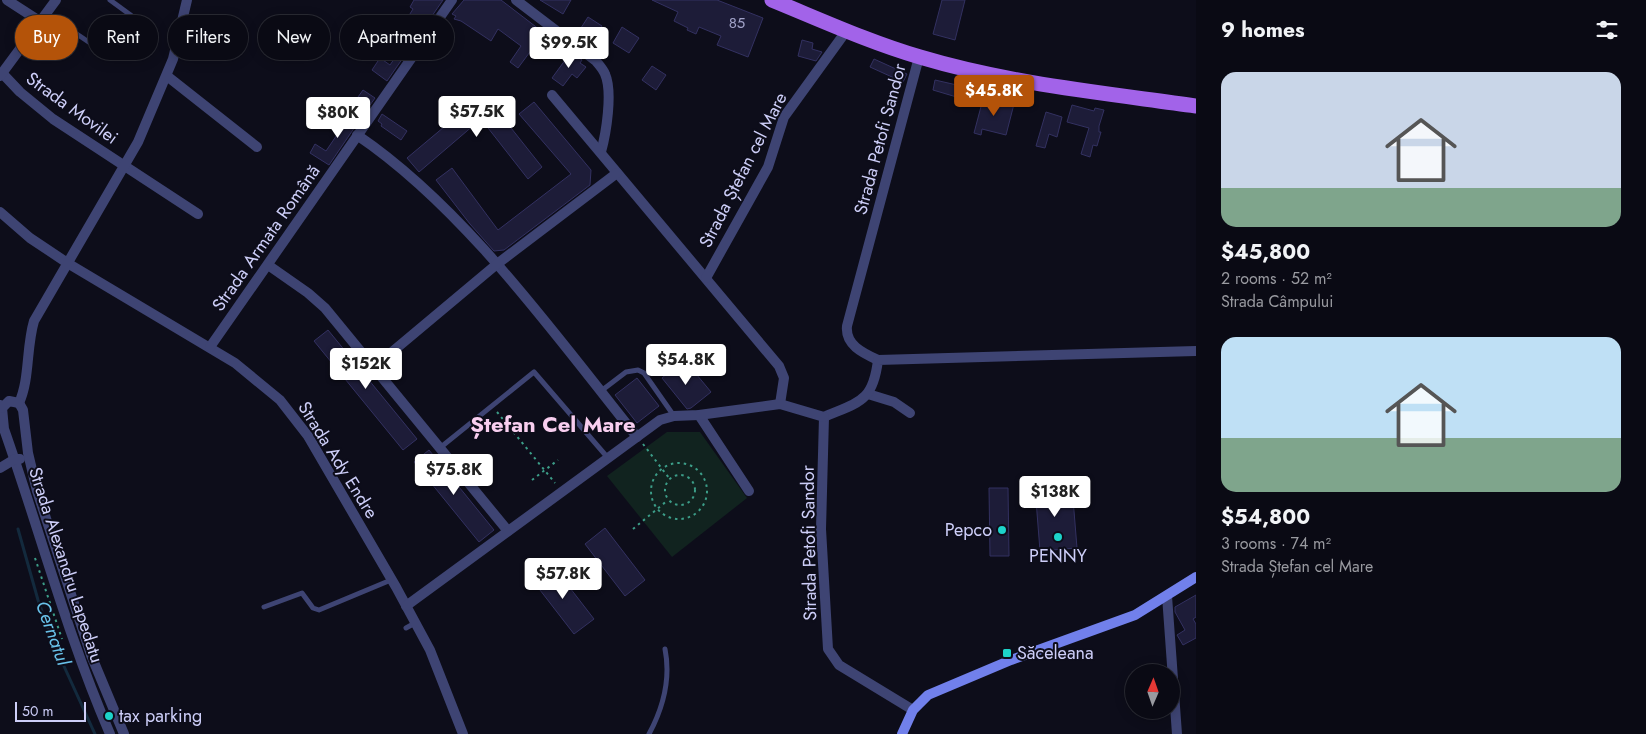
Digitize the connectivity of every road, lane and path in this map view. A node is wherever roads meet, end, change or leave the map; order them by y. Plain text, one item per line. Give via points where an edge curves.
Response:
1 (7, 0) edge
2 (56, 0) edge
3 (110, 0) edge
4 (187, 0) edge
5 (452, 0) edge
6 (516, 0) edge
7 (772, 0) edge
8 (38, 15) edge
9 (46, 15) edge
10 (847, 30) junction
11 (78, 38) edge
12 (15, 56) edge
13 (919, 57) junction
14 (1, 75) edge
15 (167, 76) junction
16 (552, 95) dead end
17 (1196, 106) edge
18 (357, 134) junction
19 (258, 148) dead end
20 (600, 152) junction
21 (126, 166) junction
22 (618, 173) junction
23 (0, 212) edge
24 (198, 214) dead end
25 (69, 264) junction
26 (497, 264) junction
27 (268, 265) junction
28 (706, 278) junction
29 (210, 347) junction
30 (1196, 351) edge
31 (878, 360) junction
32 (374, 367) junction
33 (601, 392) junction
34 (868, 394) junction
35 (19, 403) junction
36 (780, 404) junction
37 (1, 406) edge
38 (492, 406) junction
39 (910, 413) dead end
40 (699, 415) junction
41 (674, 416) junction
42 (824, 417) junction
43 (637, 436) junction
44 (441, 447) junction
45 (28, 454) junction
46 (608, 458) junction
47 (15, 459) junction
48 (558, 460) dead end
49 (0, 468) edge
50 (662, 469) junction
51 (545, 470) junction
52 (670, 479) junction
53 (532, 480) dead end
54 (562, 491) junction
55 (749, 491) dead end
56 (668, 500) junction
57 (657, 508) junction
58 (633, 529) dead end
59 (508, 531) junction
60 (1196, 577) edge
61 (392, 579) junction
62 (1167, 596) junction
63 (406, 606) junction
64 (264, 607) dead end
65 (665, 648) dead end
66 (913, 710) junction
67 (110, 734) edge
68 (124, 734) edge
69 (463, 734) edge
70 (649, 734) edge
71 (902, 734) edge
72 (1177, 734) edge

1 - 8 street
2 - 9 street
3 - 11 lane via 136,19 115,55 108,55
4 - 15 street
5 - 18 street, Strada Armata Română
6 - 20 street via 589,56 604,73 608,92 606,126
7 - 10 main road
10 - 13 main road
10 - 28 street, Strada Ștefan cel Mare via 784,117 768,166
12 - 14 street
13 - 17 main road via 1001,77
13 - 31 street, Strada Petofi Sandor via 847,326 848,339 853,345
14 - 21 street, Strada Movilei via 53,118
15 - 19 street
15 - 21 street
16 - 20 street, Strada Ștefan cel Mare
18 - 26 street via 410,176
18 - 27 street, Strada Armata Română
20 - 22 street, Strada Ștefan cel Mare
21 - 24 street, Strada Movilei
21 - 25 street
22 - 26 street
22 - 28 street, Strada Ștefan cel Mare
23 - 25 street, Strada Ady Endre via 30,238
25 - 29 street, Strada Ady Endre
25 - 35 street via 34,321 28,344 25,385
26 - 32 street
26 - 33 street
27 - 29 street, Strada Armata Română
27 - 32 street via 325,308
28 - 36 street, Strada Ștefan cel Mare via 779,366 784,378
29 - 61 street, Strada Ady Endre via 259,380 295,417
30 - 31 street
31 - 34 street via 874,385
32 - 44 street
33 - 41 lane via 626,372 638,370 644,373
33 - 43 street
34 - 39 street via 894,402
34 - 42 street
35 - 37 street via 9,401
35 - 45 street, Strada Alexandru Lapedatu via 23,410
36 - 40 street
36 - 42 street
37 - 47 street, Strada Alexandru Lapedatu via 4,429
38 - 44 lane
38 - 46 lane via 534,372
38 - 51 path
40 - 41 street
40 - 55 street
41 - 43 street via 660,420
42 - 66 street, Strada Petofi Sandor via 821,529 828,649 839,665
43 - 46 street
43 - 50 path
44 - 59 street
45 - 47 street via 22,459
45 - 68 street, Strada Alexandru Lapedatu via 88,646
46 - 54 street
47 - 49 street
47 - 67 street, Strada Alexandru Lapedatu via 79,660
48 - 51 path
50 - 52 path
50 - 57 path via 656,475 651,492
50 - 57 path via 678,463 687,464 701,473 707,490 703,506 689,517 672,518
51 - 53 path
51 - 54 path
52 - 56 path via 665,492
52 - 56 path via 684,476 692,482 695,491 687,504 677,505
54 - 59 street
56 - 57 path
57 - 58 path
59 - 63 street
60 - 62 main road
61 - 63 street, Strada Ady Endre
61 - 64 lane via 319,610 313,608 302,593
62 - 66 main road via 1135,615 945,687 928,695
62 - 72 street
63 - 69 street, Strada Ady Endre via 410,625 430,650
65 - 70 lane via 667,684 662,706
66 - 71 main road

